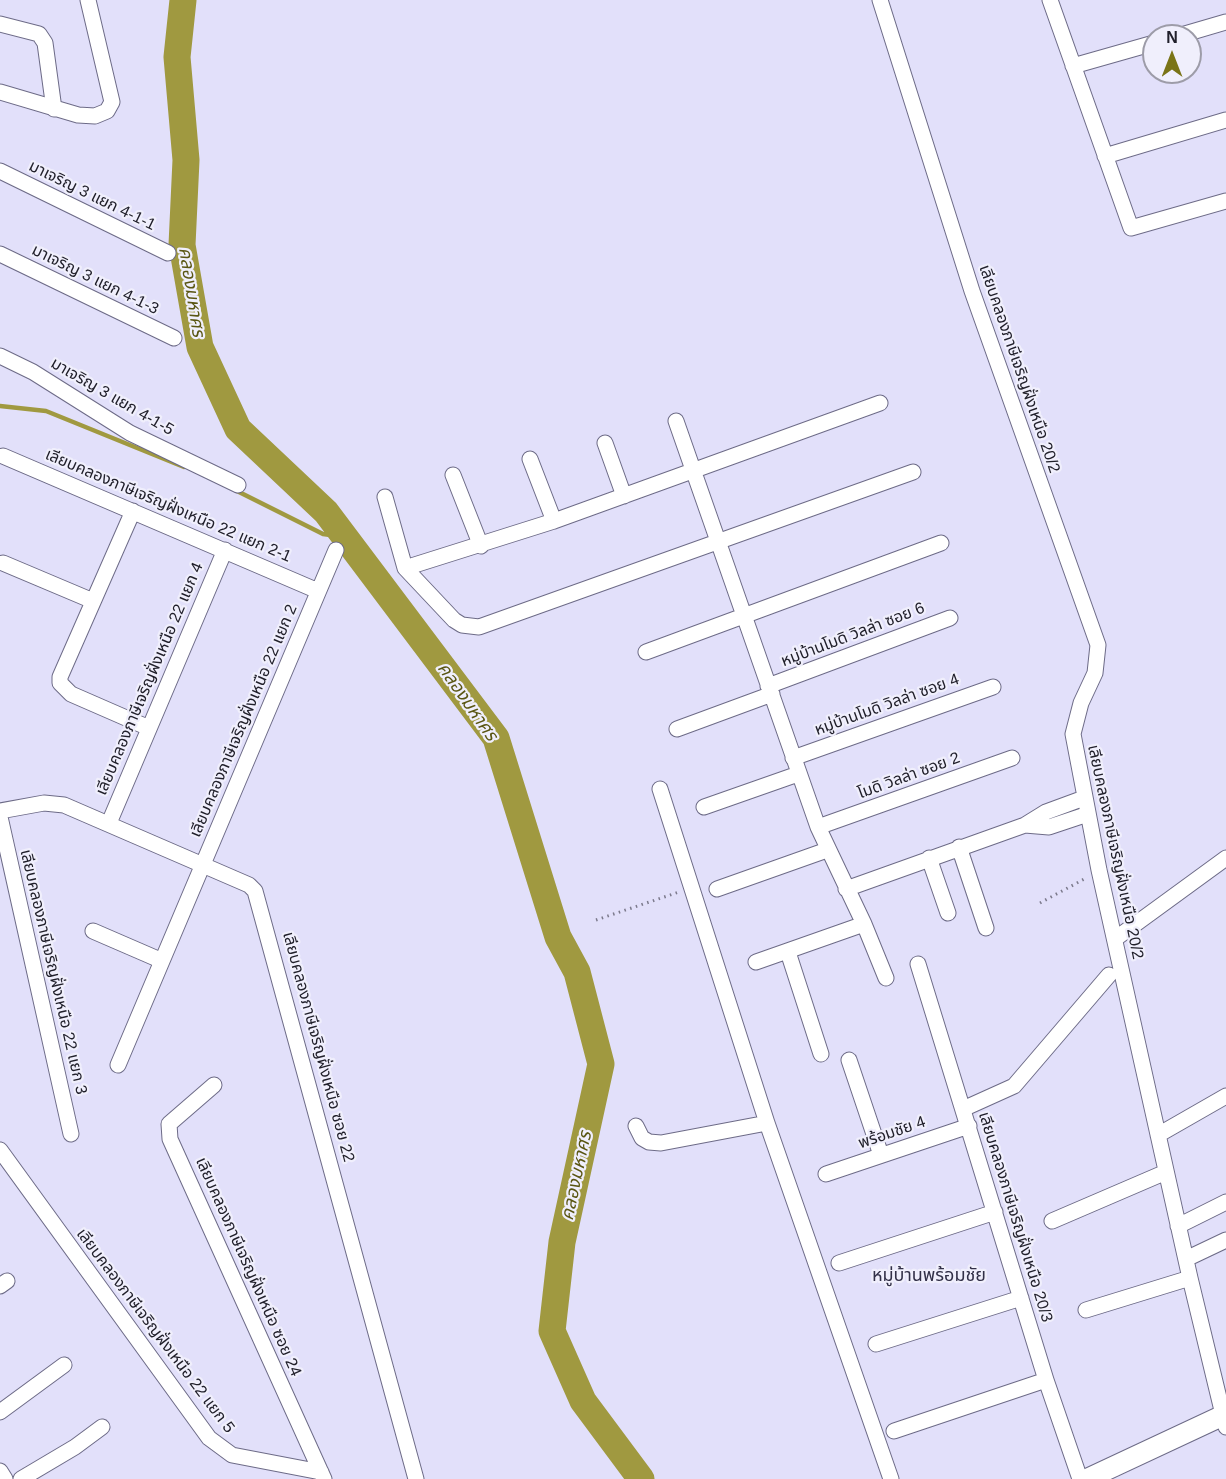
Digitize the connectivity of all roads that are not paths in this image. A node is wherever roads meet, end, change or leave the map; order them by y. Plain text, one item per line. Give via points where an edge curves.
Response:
1 (88, 0) edge
2 (880, 0) edge
3 (1050, 0) edge
4 (1226, 22) edge
5 (0, 24) edge
6 (1202, 29) edge
7 (1142, 46) edge
8 (1073, 66) junction
9 (1, 94) edge
10 (54, 109) junction
11 (1226, 120) edge
12 (1105, 156) junction
13 (0, 171) edge
14 (1226, 201) edge
15 (168, 253) dead end
16 (0, 254) edge
17 (174, 338) dead end
18 (0, 356) edge
19 (880, 403) dead end
20 (676, 421) dead end
21 (605, 443) dead end
22 (3, 456) dead end
23 (530, 459) dead end
24 (693, 470) junction
25 (913, 472) dead end
26 (453, 475) dead end
27 (238, 484) dead end
28 (624, 496) junction
29 (385, 497) dead end
30 (133, 511) junction
31 (554, 521) junction
32 (718, 542) junction
33 (941, 543) dead end
34 (481, 546) junction
35 (225, 550) junction
36 (336, 550) dead end
37 (3, 563) dead end
38 (405, 568) junction
39 (318, 591) junction
40 (93, 601) junction
41 (742, 616) junction
42 (950, 618) dead end
43 (646, 652) dead end
44 (993, 687) dead end
45 (770, 690) junction
46 (149, 728) junction
47 (677, 729) dead end
48 (793, 758) junction
49 (1011, 758) dead end
50 (798, 774) junction
51 (660, 789) dead end
52 (1084, 798) junction
53 (704, 807) dead end
54 (0, 811) edge
55 (1088, 814) junction
56 (0, 817) edge
57 (109, 823) junction
58 (1025, 825) junction
59 (818, 827) junction
60 (959, 848) junction
61 (827, 850) junction
62 (929, 858) junction
63 (1226, 858) edge
64 (202, 864) junction
65 (717, 889) dead end
66 (846, 889) junction
67 (948, 913) dead end
68 (864, 924) junction
69 (986, 928) dead end
70 (93, 931) dead end
71 (1115, 939) junction
72 (788, 952) junction
73 (160, 960) junction
74 (756, 962) dead end
75 (918, 964) dead end
76 (1109, 975) dead end
77 (886, 978) dead end
78 (821, 1054) dead end
79 (849, 1060) dead end
80 (118, 1065) dead end
81 (214, 1085) dead end
82 (1226, 1096) edge
83 (963, 1108) junction
84 (766, 1124) junction
85 (636, 1126) dead end
86 (969, 1126) junction
87 (71, 1134) dead end
88 (1158, 1135) junction
89 (0, 1150) edge
90 (881, 1155) junction
91 (1166, 1172) junction
92 (826, 1174) dead end
93 (1226, 1202) edge
94 (995, 1212) junction
95 (1052, 1221) dead end
96 (1178, 1226) junction
97 (1226, 1240) edge
98 (1186, 1259) junction
99 (839, 1263) dead end
100 (1190, 1278) junction
101 (1021, 1298) junction
102 (1086, 1310) dead end
103 (876, 1344) dead end
104 (64, 1365) dead end
105 (1046, 1380) junction
106 (0, 1412) edge
107 (1225, 1419) edge
108 (102, 1427) dead end
109 (894, 1431) dead end
110 (0, 1471) edge
111 (322, 1476) edge
112 (5, 1479) edge
113 (21, 1479) edge
114 (416, 1479) edge
115 (891, 1479) edge
116 (1080, 1479) edge
117 (1087, 1479) edge

1 - 10 street via 112,102 107,111 95,116
2 - 52 street, เลียบคลองภาษีเจริญฝั่งเหนือ 20/2 via 972,291 1098,645 1095,673 1073,734
3 - 8 street
4 - 6 street
5 - 10 street via 39,34 45,43
7 - 8 street
8 - 12 street
9 - 10 street
11 - 12 street
12 - 14 street via 1131,228
13 - 15 street, มาเจริญ 3 แยก 4-1-1
16 - 17 street, มาเจริญ 3 แยก 4-1-3
18 - 27 street, มาเจริญ 3 แยก 4-1-5 via 33,372 130,433
19 - 24 street
20 - 24 street
21 - 28 street
22 - 30 street, เลียบคลองภาษีเจริญฝั่งเหนือ 22 แยก 2-1
23 - 31 street
24 - 28 street
24 - 32 street
25 - 32 street
26 - 34 street
28 - 31 street
29 - 38 street
30 - 35 street, เลียบคลองภาษีเจริญฝั่งเหนือ 22 แยก 2-1
30 - 40 street
31 - 34 street
32 - 38 street via 479,627 462,626 454,620
32 - 41 street
33 - 41 street
34 - 38 street
35 - 39 street, เลียบคลองภาษีเจริญฝั่งเหนือ 22 แยก 2-1
35 - 46 street, เลียบคลองภาษีเจริญฝั่งเหนือ 22 แยก 4
36 - 39 street, เลียบคลองภาษีเจริญฝั่งเหนือ 22 แยก 2
37 - 40 street
39 - 64 street, เลียบคลองภาษีเจริญฝั่งเหนือ 22 แยก 2
40 - 46 street via 60,683 71,694
41 - 43 street
41 - 45 street
42 - 45 street, หมู่บ้านโมดิ วิลล่า ซอย 6
44 - 48 street, หมู่บ้านโมดิ วิลล่า ซอย 4
45 - 47 street, หมู่บ้านโมดิ วิลล่า ซอย 6
45 - 48 street
46 - 57 street, เลียบคลองภาษีเจริญฝั่งเหนือ 22 แยก 4
48 - 50 street
49 - 59 street, โมดิ วิลล่า ซอย 2
50 - 53 street
50 - 59 street
51 - 84 street
52 - 55 street, เลียบคลองภาษีเจริญฝั่งเหนือ 20/2
52 - 58 street via 1046,812
54 - 57 street, เลียบคลองภาษีเจริญฝั่งเหนือ ซอย 22 via 55,803
55 - 58 street via 1050,827
55 - 71 street, เลียบคลองภาษีเจริญฝั่งเหนือ 20/2
56 - 87 street, เลียบคลองภาษีเจริญฝั่งเหนือ 22 แยก 3
57 - 64 street, เลียบคลองภาษีเจริญฝั่งเหนือ ซอย 22
58 - 60 street
59 - 61 street
60 - 62 street
60 - 69 street
61 - 65 street
61 - 66 street
62 - 66 street
62 - 67 street
63 - 71 street
64 - 73 street, เลียบคลองภาษีเจริญฝั่งเหนือ 22 แยก 2
64 - 114 street, เลียบคลองภาษีเจริญฝั่งเหนือ ซอย 22 via 249,885 259,899
66 - 68 street
68 - 72 street
68 - 77 street
70 - 73 street
71 - 88 street, เลียบคลองภาษีเจริญฝั่งเหนือ 20/2
72 - 74 street
72 - 78 street
73 - 80 street, เลียบคลองภาษีเจริญฝั่งเหนือ 22 แยก 2
75 - 83 street, เลียบคลองภาษีเจริญฝั่งเหนือ 20/3
76 - 83 street via 1014,1086
79 - 90 street
81 - 111 street, เลียบคลองภาษีเจริญฝั่งเหนือ ซอย 24 via 169,1124 170,1139
82 - 88 street
83 - 86 street, เลียบคลองภาษีเจริญฝั่งเหนือ 20/3
84 - 85 street via 661,1143 642,1138
84 - 115 street
86 - 90 street, พร้อมชัย 4
86 - 94 street, เลียบคลองภาษีเจริญฝั่งเหนือ 20/3
88 - 91 street, เลียบคลองภาษีเจริญฝั่งเหนือ 20/2
89 - 111 street, เลียบคลองภาษีเจริญฝั่งเหนือ 22 แยก 5 via 209,1438 232,1455
90 - 92 street, พร้อมชัย 4
91 - 95 street
91 - 96 street, เลียบคลองภาษีเจริญฝั่งเหนือ 20/2
93 - 96 street
94 - 99 street
94 - 101 street, เลียบคลองภาษีเจริญฝั่งเหนือ 20/3
96 - 98 street, เลียบคลองภาษีเจริญฝั่งเหนือ 20/2
97 - 98 street
98 - 100 street, เลียบคลองภาษีเจริญฝั่งเหนือ 20/2
100 - 102 street
100 - 107 street, เลียบคลองภาษีเจริญฝั่งเหนือ 20/2
101 - 103 street
101 - 105 street, เลียบคลองภาษีเจริญฝั่งเหนือ 20/3
104 - 106 street
105 - 109 street
105 - 116 street, เลียบคลองภาษีเจริญฝั่งเหนือ 20/3
107 - 117 main road
108 - 113 street
110 - 112 street

